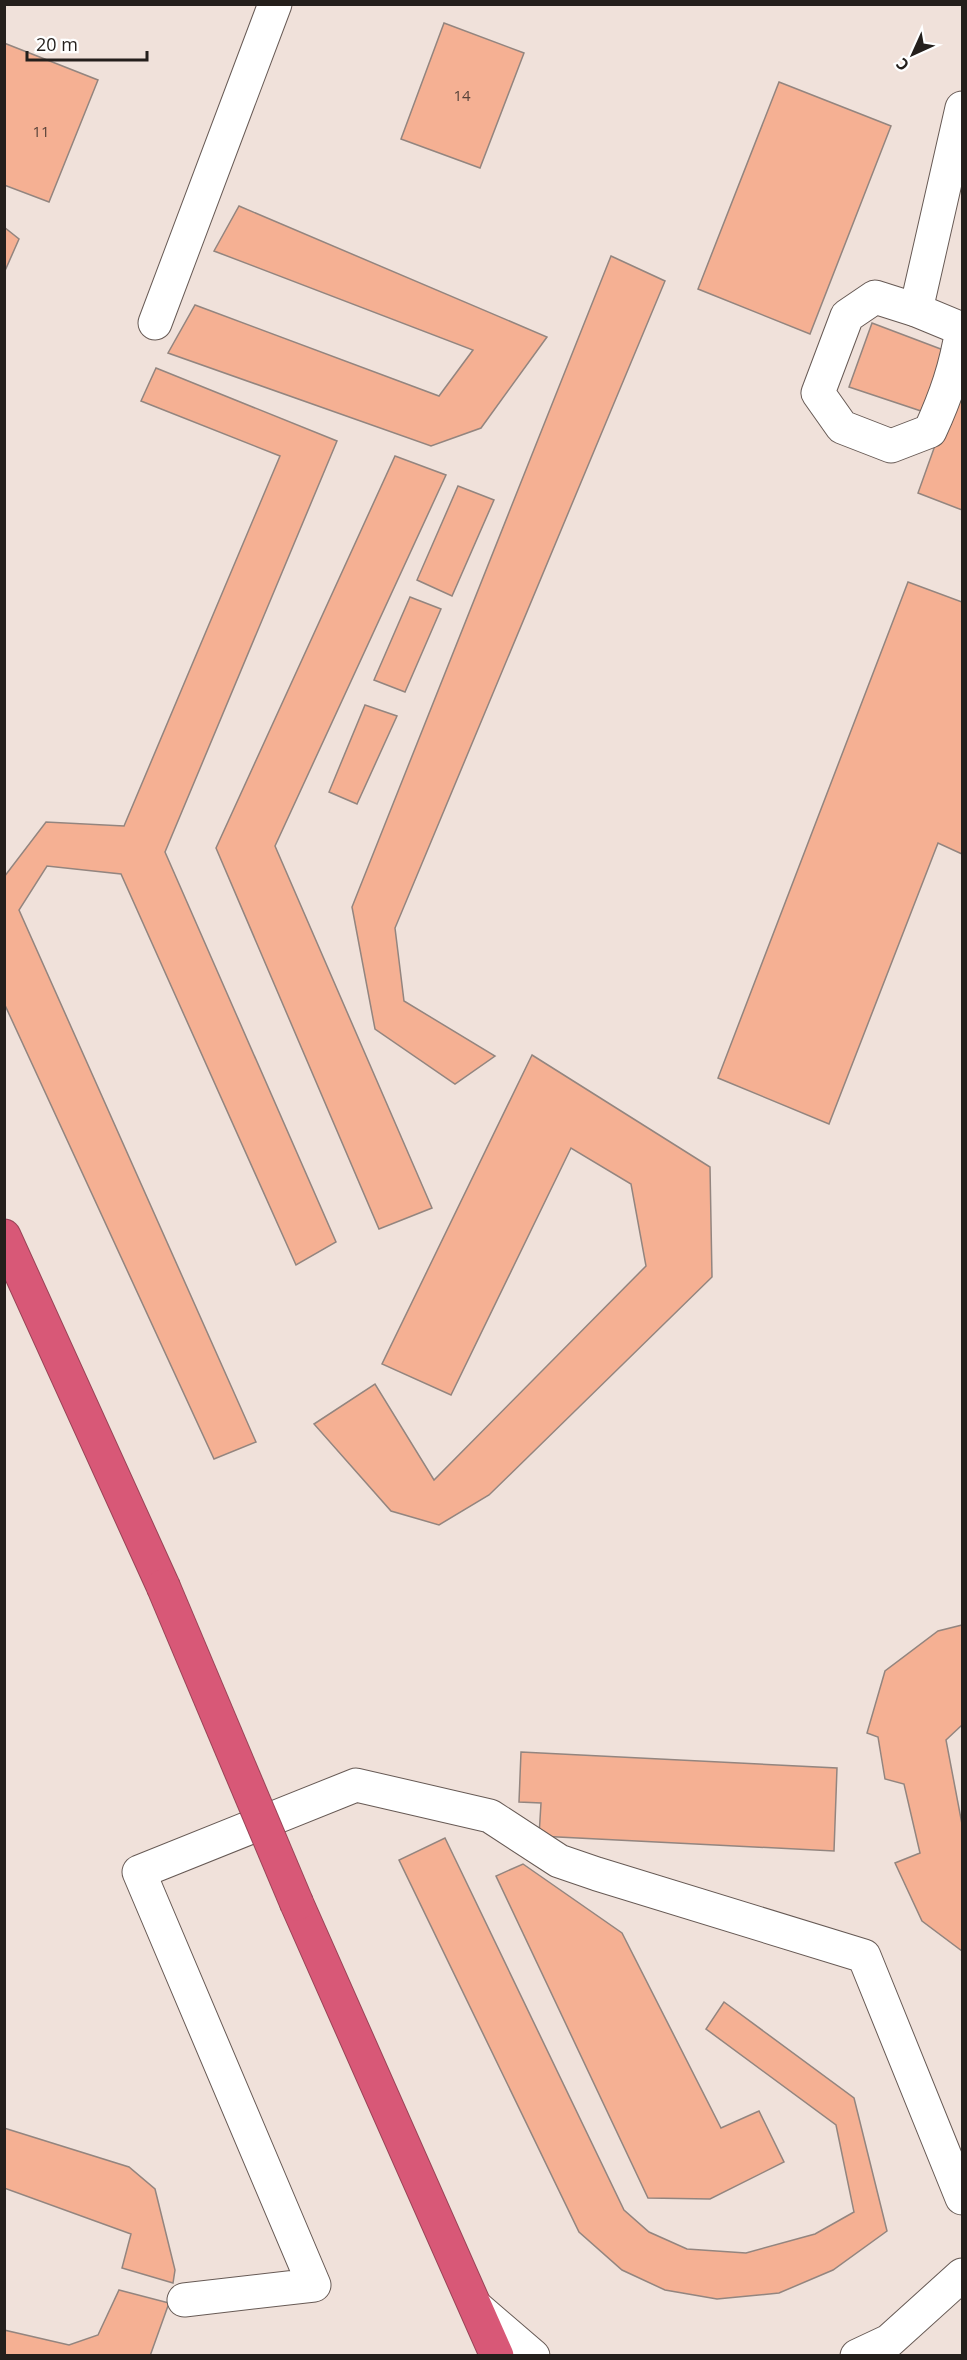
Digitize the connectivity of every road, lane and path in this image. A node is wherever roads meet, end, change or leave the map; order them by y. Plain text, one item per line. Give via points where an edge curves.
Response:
1 (275, 4) edge
2 (963, 108) edge
3 (916, 310) junction
4 (155, 323) dead end
5 (4, 1236) edge
6 (963, 2198) edge
7 (963, 2275) edge
8 (184, 2300) dead end
9 (476, 2307) junction
10 (497, 2355) edge
11 (533, 2355) edge
12 (857, 2355) edge

1 - 4 street
2 - 3 street
3 - 3 street via 962,329 956,364 930,431 891,446 842,426 818,393 847,316 875,297
5 - 9 highway, bridge via 163,1586 297,1904
6 - 8 street via 864,1956 569,1864 490,1816 357,1785 139,1872 314,2285
7 - 12 street via 889,2341
9 - 10 highway
9 - 11 street

